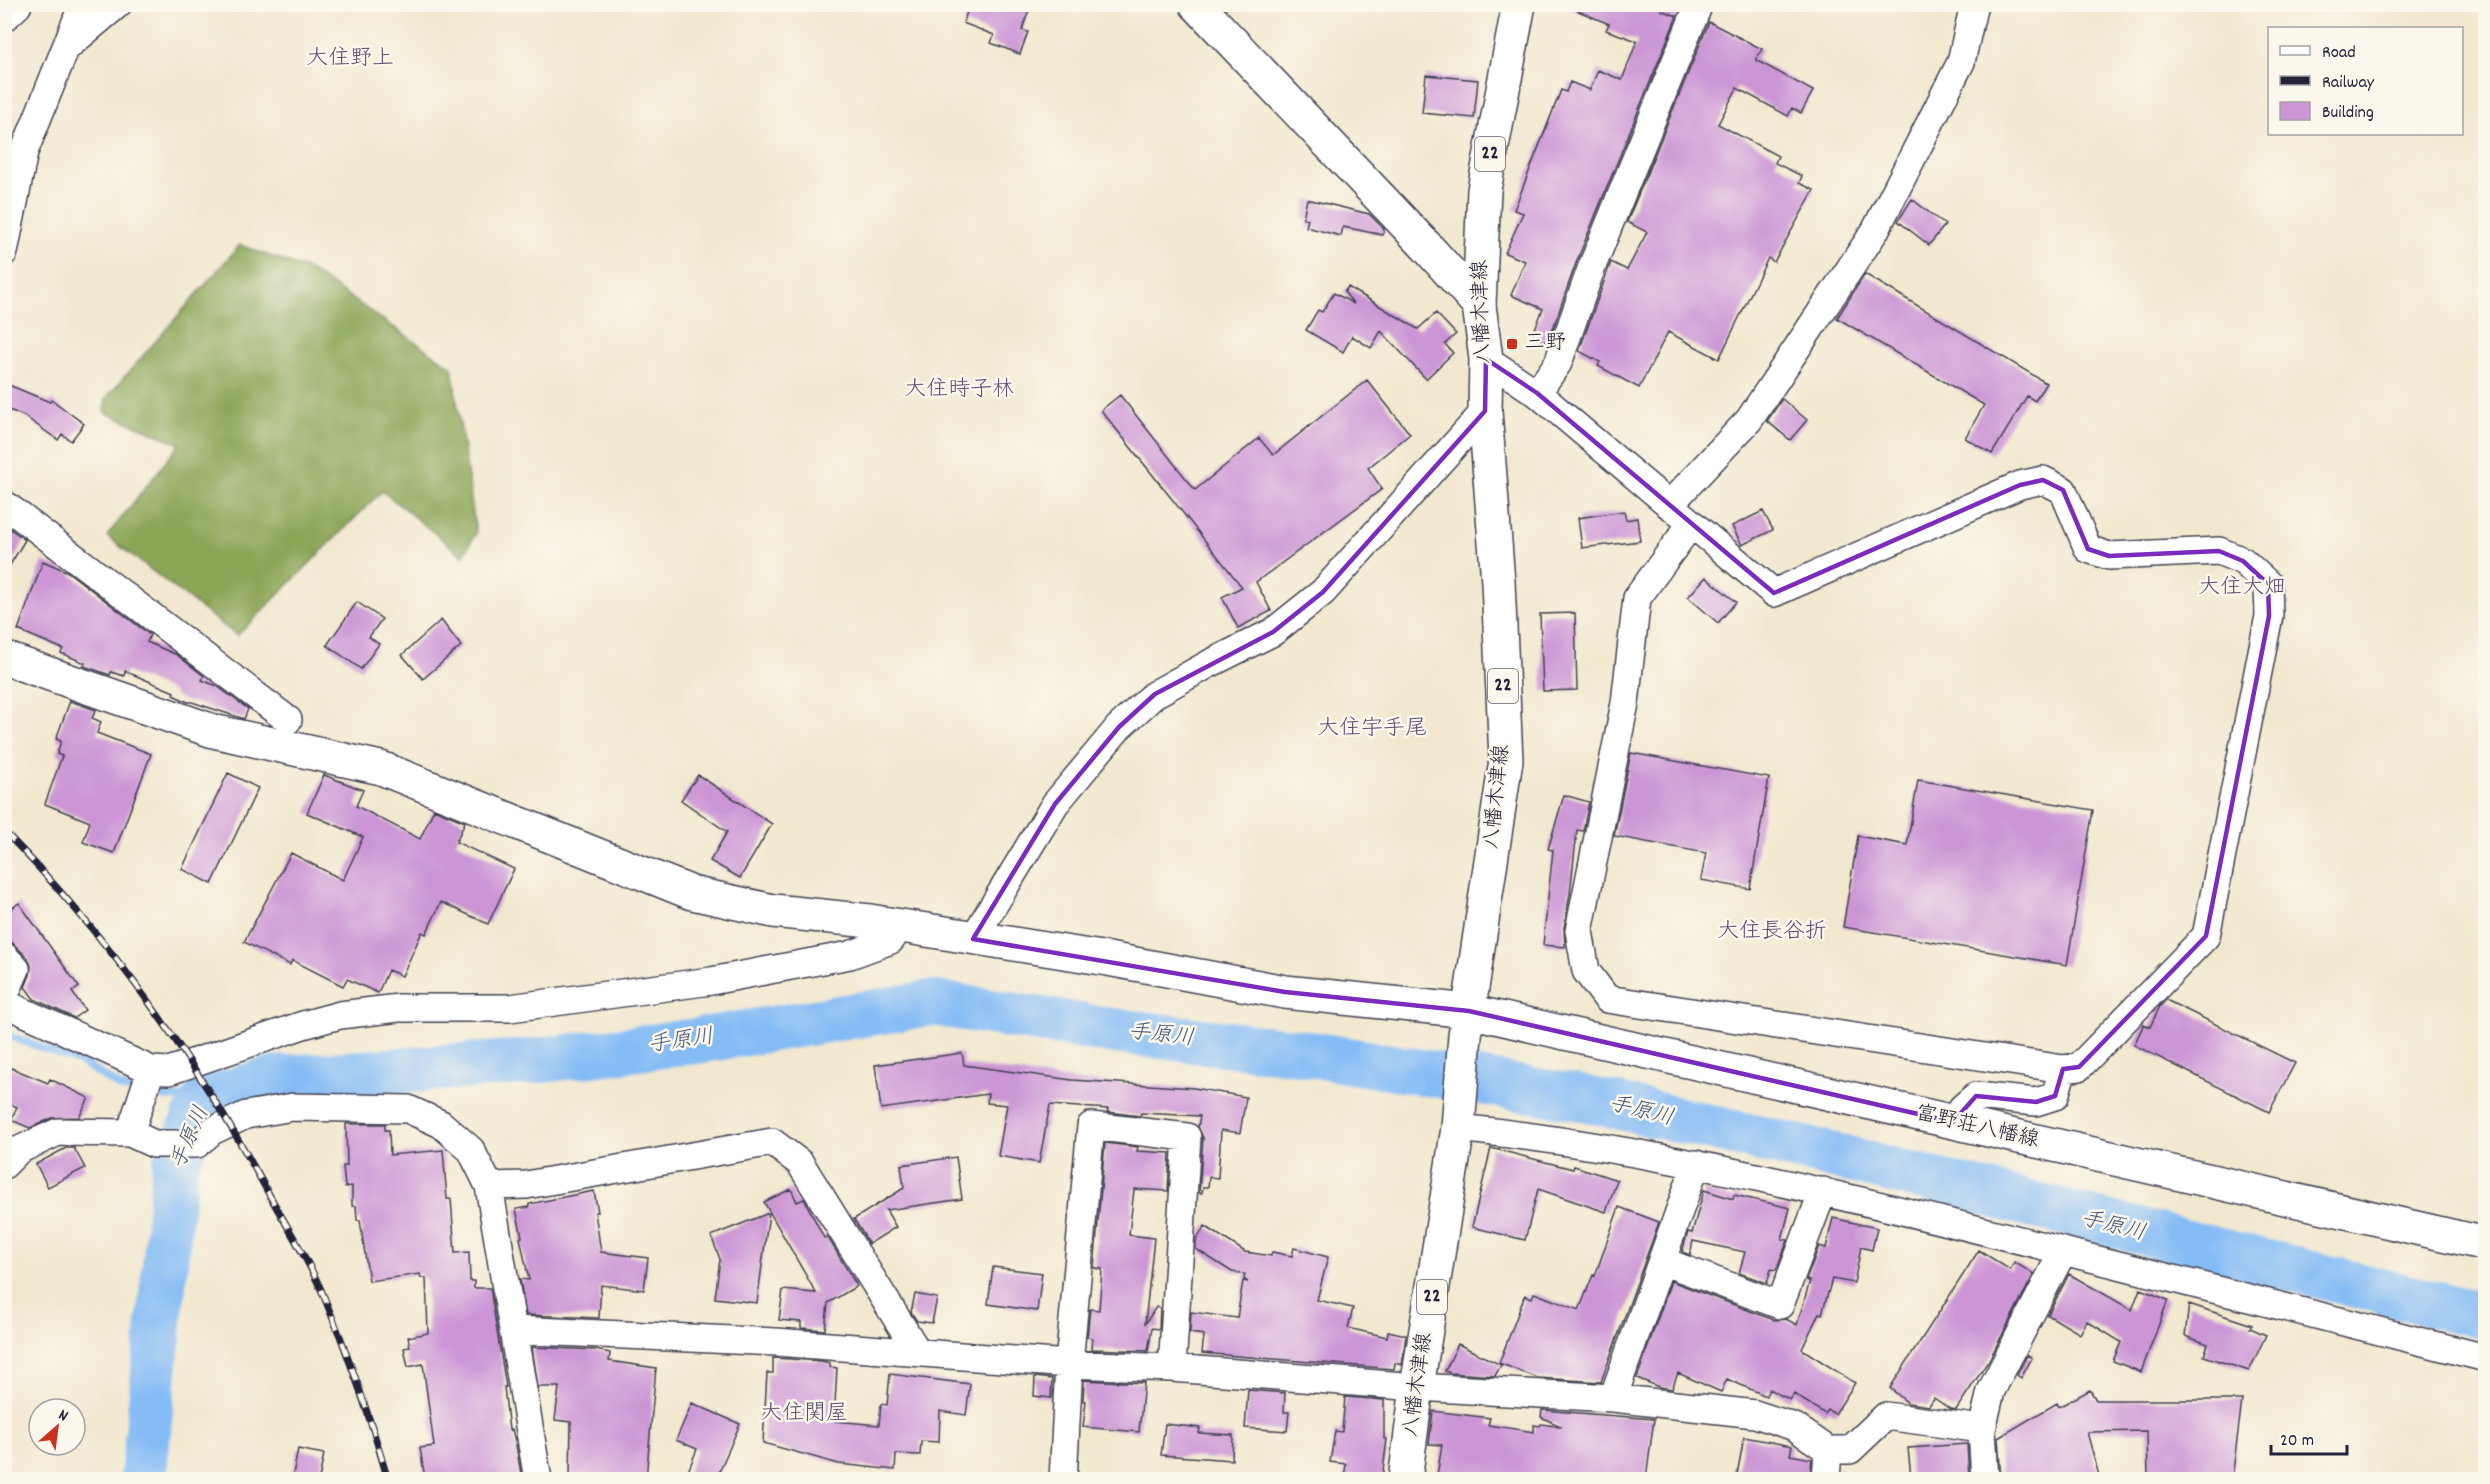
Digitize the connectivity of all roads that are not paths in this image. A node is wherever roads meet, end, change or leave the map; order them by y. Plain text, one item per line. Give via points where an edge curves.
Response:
1 (15, 4) edge
2 (83, 4) edge
3 (118, 4) edge
4 (1196, 4) edge
5 (1519, 4) edge
6 (1699, 4) edge
7 (1974, 4) edge
8 (4, 14) edge
9 (65, 48) junction
10 (4, 252) edge
11 (1479, 305) junction
12 (1486, 359) junction
13 (1537, 393) junction
14 (1485, 411) junction
15 (4, 504) edge
16 (1669, 505) junction
17 (1691, 524) junction
18 (4, 658) edge
19 (288, 720) dead end
20 (900, 926) junction
21 (973, 939) junction
22 (4, 956) edge
23 (4, 997) edge
24 (4, 1003) edge
25 (1467, 1023) junction
26 (2064, 1069) junction
27 (150, 1075) junction
28 (1459, 1122) junction
29 (1953, 1122) junction
30 (142, 1139) junction
31 (9, 1152) edge
32 (1696, 1164) junction
33 (489, 1186) junction
34 (1823, 1191) junction
35 (2486, 1244) edge
36 (2062, 1251) junction
37 (1662, 1261) junction
38 (514, 1330) junction
39 (917, 1351) junction
40 (2486, 1358) edge
41 (1069, 1364) junction
42 (1172, 1368) junction
43 (1417, 1387) junction
44 (1613, 1398) junction
45 (1982, 1429) junction
46 (1828, 1450) junction
47 (538, 1479) edge
48 (1063, 1479) edge
49 (1405, 1479) edge
50 (1826, 1479) edge
51 (1985, 1479) edge

1 - 8 main road
2 - 9 street
3 - 9 street
4 - 11 main road
5 - 11 main road, 八幡木津線 / 22 via 1484,190
6 - 13 street via 1591,269 1558,363
7 - 16 street via 1961,62 1875,231 1749,420
9 - 10 street via 24,152
11 - 12 main road, 八幡木津線 / 22
12 - 13 street
12 - 14 main road, 八幡木津線 / 22
13 - 16 street
14 - 21 street via 1323,592 1273,632 1155,694 1119,727 1055,804
14 - 25 main road, 八幡木津線 / 22 via 1506,760
15 - 19 street
16 - 17 street
17 - 26 street via 1637,598 1625,703 1579,931 1586,971 1607,999
17 - 26 street via 1774,593 2020,485 2043,480 2063,490 2088,549 2109,556 2219,551 2243,561 2268,584 2269,616 2206,936 2079,1067
18 - 20 main road, 富野荘八幡線 via 213,731 381,768 692,893 773,911
20 - 21 main road, 富野荘八幡線
20 - 27 street via 891,940 850,955 711,981 510,1008 399,1008 340,1015
21 - 25 main road, 富野荘八幡線
22 - 23 street via 16,969
24 - 27 street
25 - 28 main road, 八幡木津線 / 22
25 - 29 main road, 富野荘八幡線
26 - 29 street via 2055,1096 2036,1102 1976,1096
27 - 30 street via 139,1104
28 - 32 street
28 - 43 main road, 八幡木津線 / 22
29 - 35 main road, 富野荘八幡線
30 - 31 street via 58,1132
30 - 33 street via 197,1144 212,1131 246,1115 293,1107 408,1109 441,1125 471,1150
32 - 34 street
32 - 37 street
33 - 38 street
33 - 39 street via 526,1185 772,1142 800,1163
34 - 36 street
34 - 37 street via 1780,1305
36 - 40 street
36 - 45 street via 1991,1391
37 - 44 street
38 - 39 street
38 - 47 street
39 - 41 street
41 - 42 street
41 - 42 street via 1091,1126 1187,1137
41 - 48 street
42 - 43 street
43 - 44 street
43 - 49 main road, 八幡木津線 / 22
44 - 46 street via 1755,1414 1795,1427
45 - 46 street via 1886,1416 1850,1450
45 - 51 street
46 - 50 street

